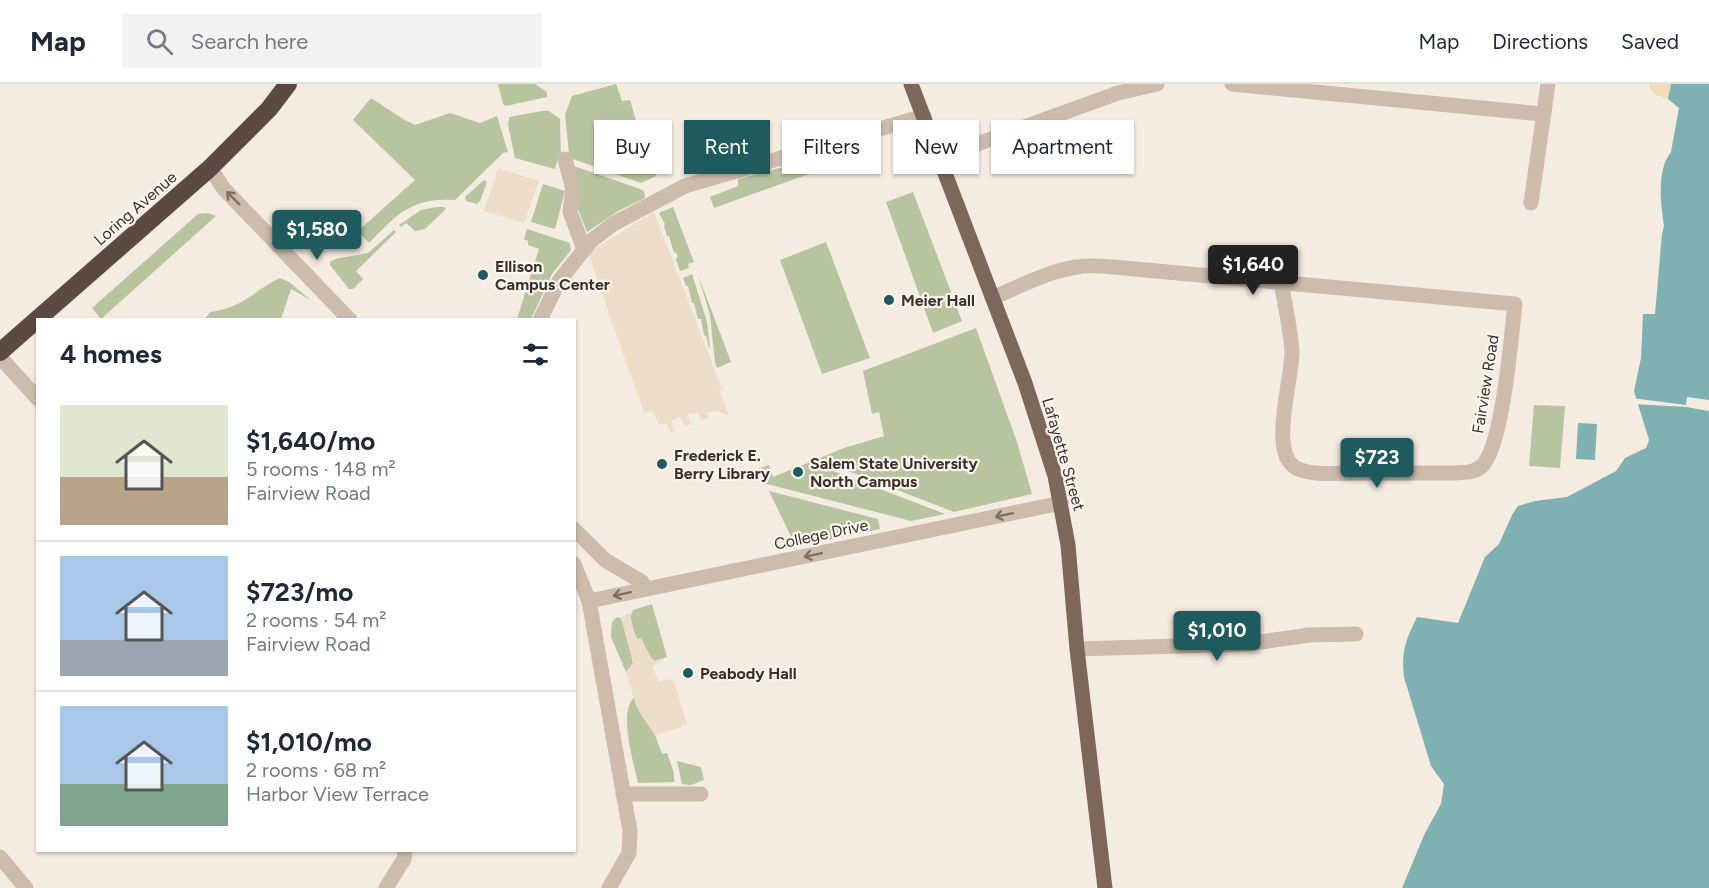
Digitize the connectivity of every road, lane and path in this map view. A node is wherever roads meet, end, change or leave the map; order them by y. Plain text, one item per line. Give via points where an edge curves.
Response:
1 (288, 84) edge
2 (911, 84) edge
3 (1156, 84) edge
4 (1232, 84) edge
5 (1548, 84) edge
6 (1543, 114) junction
7 (924, 116) junction
8 (925, 120) edge
9 (979, 143) edge
10 (565, 159) dead end
11 (210, 168) junction
12 (945, 174) edge
13 (1532, 203) dead end
14 (584, 249) junction
15 (1281, 282) junction
16 (992, 298) junction
17 (39, 318) edge
18 (348, 318) edge
19 (541, 318) edge
20 (36, 320) edge
21 (0, 352) edge
22 (0, 357) edge
23 (36, 397) edge
24 (1061, 503) junction
25 (576, 531) edge
26 (576, 569) edge
27 (642, 582) dead end
28 (589, 601) junction
29 (1356, 634) dead end
30 (1077, 649) junction
31 (623, 794) junction
32 (701, 794) dead end
33 (405, 852) edge
34 (0, 857) edge
35 (26, 888) edge
36 (386, 888) edge
37 (609, 888) edge
38 (1104, 888) edge

1 - 11 highway, Loring Avenue via 269,109
2 - 7 main road, Lafayette Street
3 - 9 street via 1118,93
4 - 6 street
5 - 6 street
6 - 13 street
7 - 8 main road, Lafayette Street
7 - 14 street via 685,186 613,224
10 - 14 street via 573,189 570,213
11 - 17 highway, Loring Avenue
18 -> 11 street via 224,189
12 - 16 main road, Lafayette Street
14 - 19 street via 559,281
15 - 15 street, Fairview Road via 1515,304 1501,411 1483,465 1473,472 1456,473 1320,472 1297,468 1288,461 1282,428 1292,349
15 - 16 street, Fairview Road via 1078,266
16 - 24 main road, Lafayette Street via 1037,418
20 - 21 highway, Loring Avenue
22 - 23 street
24 -> 28 street, College Drive
24 - 30 main road, Lafayette Street
25 - 27 street via 605,560
26 - 28 street
28 - 31 street
29 - 30 street via 1248,644
30 - 38 main road, Lafayette Street
31 - 32 street
31 - 37 street via 630,848
33 - 36 street
34 - 35 street

